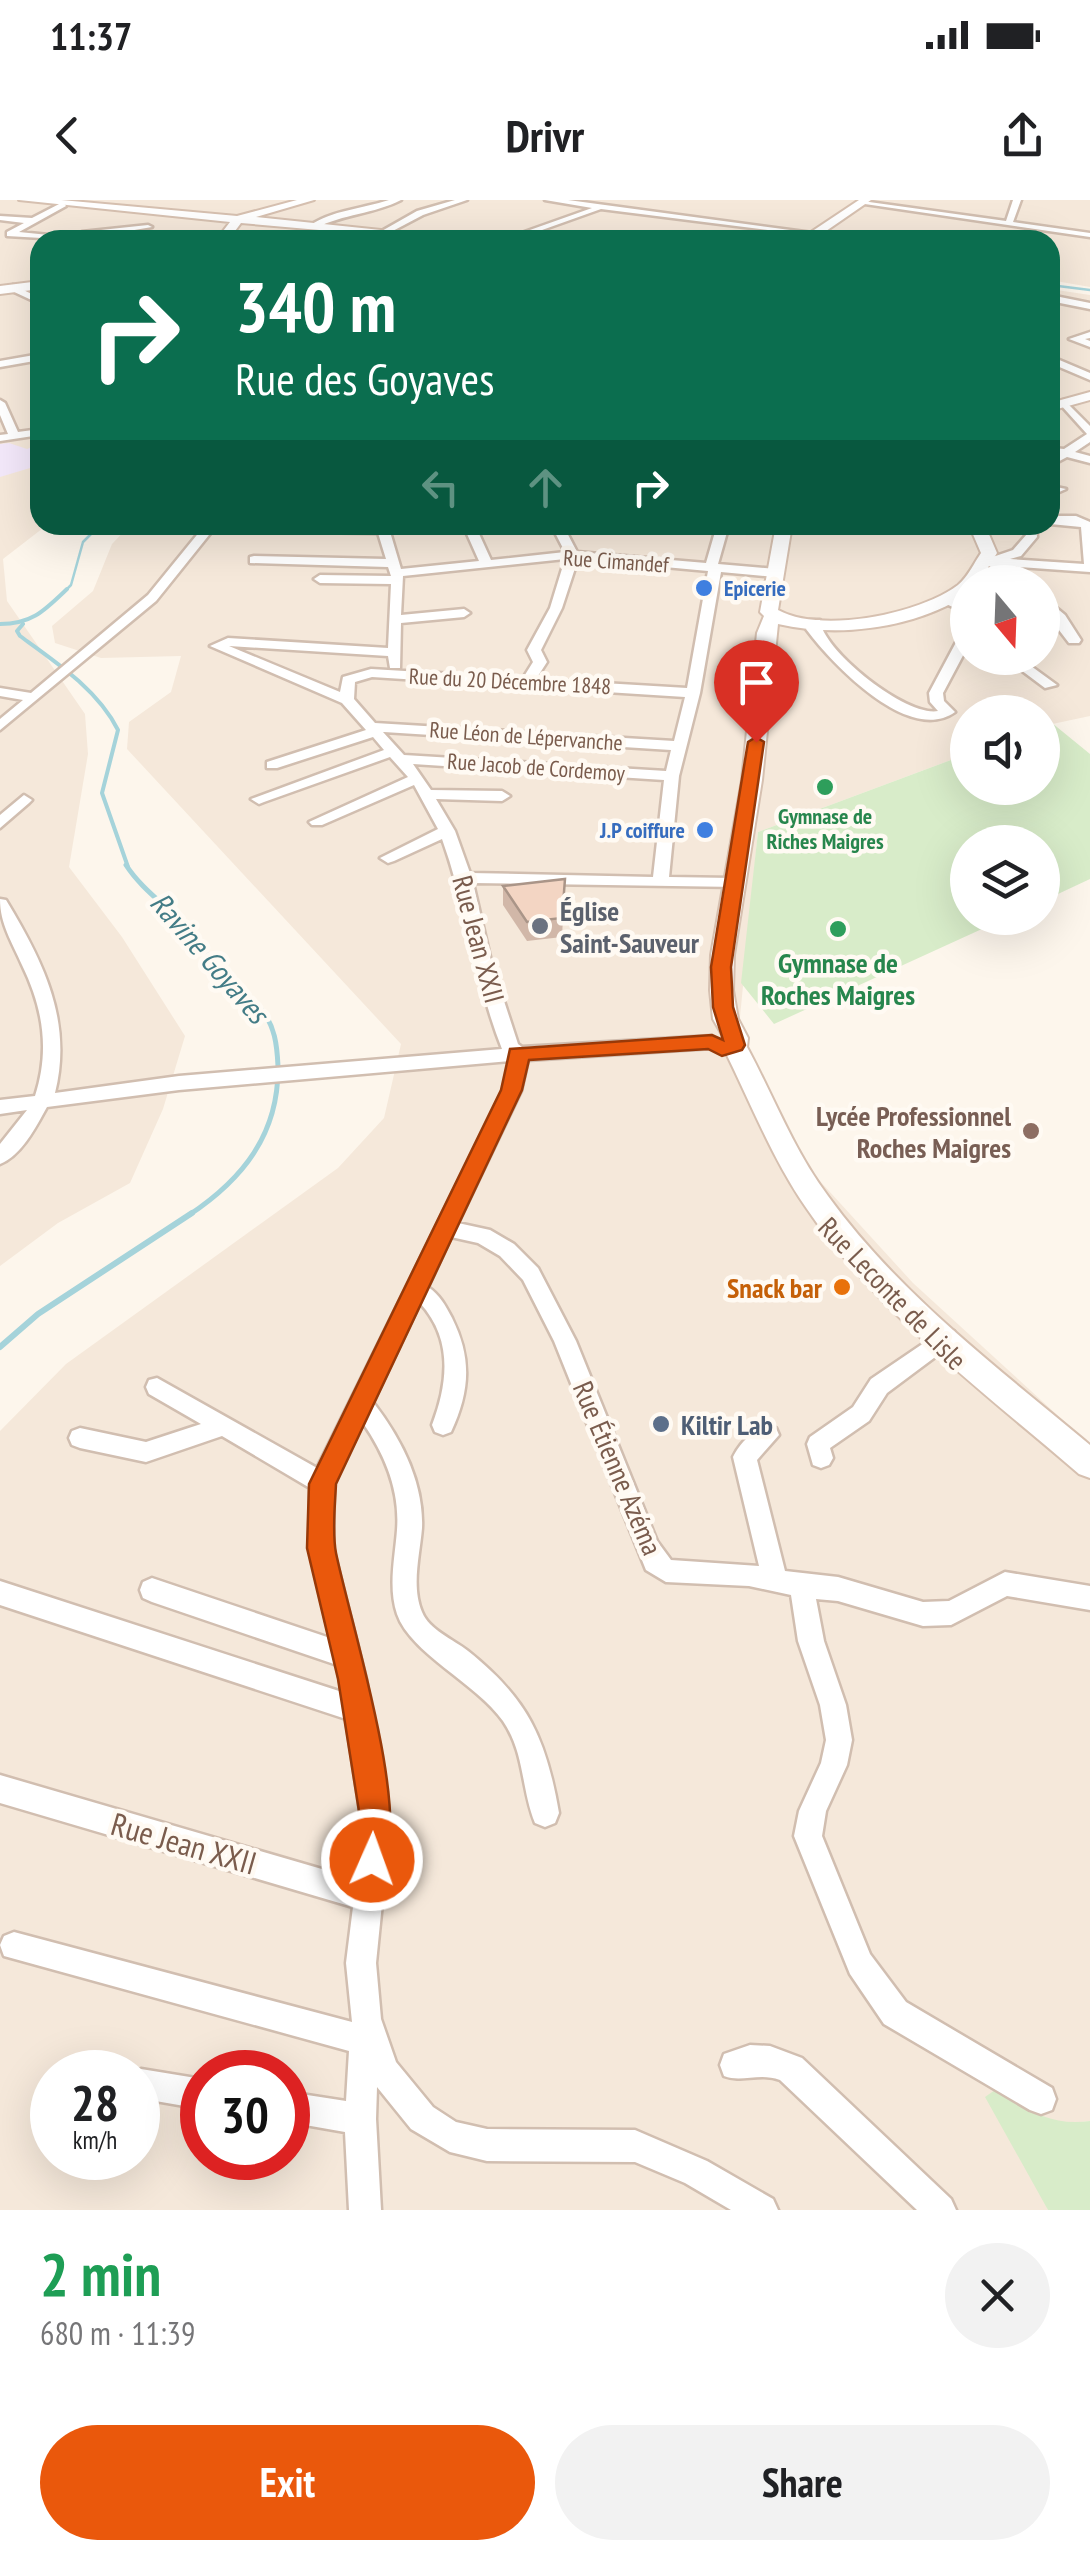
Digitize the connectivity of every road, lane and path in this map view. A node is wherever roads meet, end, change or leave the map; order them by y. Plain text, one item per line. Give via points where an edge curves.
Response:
1 (24, 200) edge
2 (308, 200) edge
3 (397, 200) edge
4 (463, 200) edge
5 (550, 200) edge
6 (622, 200) edge
7 (1017, 200) edge
8 (861, 201) edge
9 (63, 204) junction
10 (105, 208) junction
11 (601, 208) junction
12 (0, 218) edge
13 (238, 219) junction
14 (34, 220) junction
15 (122, 220) dead end
16 (92, 222) junction
17 (1009, 224) junction
18 (313, 226) junction
19 (148, 227) dead end
20 (85, 230) edge
21 (120, 230) edge
22 (230, 230) edge
23 (340, 230) edge
24 (391, 230) edge
25 (536, 230) edge
26 (760, 230) edge
27 (821, 230) edge
28 (1053, 230) edge
29 (1060, 231) edge
30 (11, 234) junction
31 (1090, 235) edge
32 (30, 236) edge
33 (0, 240) edge
34 (1060, 300) edge
35 (1090, 306) edge
36 (1090, 334) edge
37 (1090, 344) edge
38 (30, 361) edge
39 (0, 364) edge
40 (1060, 364) edge
41 (1090, 378) edge
42 (1090, 396) edge
43 (1060, 402) edge
44 (0, 403) edge
45 (1060, 407) edge
46 (30, 434) edge
47 (1090, 434) edge
48 (14, 436) junction
49 (0, 438) edge
50 (1060, 451) edge
51 (1066, 452) junction
52 (1060, 456) edge
53 (1090, 460) edge
54 (1060, 520) edge
55 (203, 535) edge
56 (386, 535) edge
57 (474, 535) edge
58 (562, 535) edge
59 (721, 535) edge
60 (783, 535) edge
61 (982, 535) edge
62 (1032, 535) edge
63 (573, 555) junction
64 (254, 560) dead end
65 (988, 561) junction
66 (486, 563) junction
67 (985, 565) edge
68 (994, 565) edge
69 (1090, 567) edge
70 (714, 568) junction
71 (397, 572) junction
72 (320, 579) dead end
73 (776, 580) junction
74 (948, 600) edge
75 (464, 613) dead end
76 (791, 615) junction
77 (1060, 618) edge
78 (394, 620) junction
79 (1074, 640) dead end
80 (394, 652) junction
81 (950, 667) edge
82 (396, 674) junction
83 (1036, 675) edge
84 (527, 682) junction
85 (1050, 685) dead end
86 (0, 692) edge
87 (693, 693) junction
88 (32, 696) junction
89 (346, 700) junction
90 (1, 724) edge
91 (375, 729) junction
92 (678, 746) junction
93 (398, 755) junction
94 (272, 765) dead end
95 (672, 776) junction
96 (417, 778) junction
97 (426, 794) junction
98 (502, 796) dead end
99 (260, 799) dead end
100 (24, 800) dead end
101 (317, 822) dead end
102 (0, 823) edge
103 (447, 830) junction
104 (388, 858) dead end
105 (464, 878) junction
106 (662, 880) junction
107 (732, 883) junction
108 (0, 904) edge
109 (723, 1041) junction
110 (518, 1054) junction
111 (44, 1102) junction
112 (0, 1107) edge
113 (0, 1158) edge
114 (446, 1228) junction
115 (415, 1291) junction
116 (941, 1340) junction
117 (158, 1387) dead end
118 (360, 1402) junction
119 (442, 1425) dead end
120 (224, 1426) junction
121 (768, 1436) dead end
122 (80, 1438) dead end
123 (821, 1458) dead end
124 (1090, 1464) edge
125 (1090, 1480) edge
126 (322, 1484) junction
127 (788, 1583) junction
128 (152, 1590) dead end
129 (0, 1593) edge
130 (1090, 1598) edge
131 (347, 1656) junction
132 (358, 1710) junction
133 (0, 1789) edge
134 (545, 1813) dead end
135 (368, 1897) junction
136 (14, 1946) dead end
137 (365, 2029) junction
138 (734, 2064) dead end
139 (1041, 2099) dead end
140 (310, 2111) edge
141 (360, 2119) junction
142 (365, 2210) edge
143 (762, 2210) edge
144 (940, 2210) edge

1 - 9 main road
2 - 13 main road
3 - 18 street
4 - 24 street
5 - 11 street
6 - 11 street
7 - 17 street
8 - 17 street
8 - 27 main road
9 - 10 main road
9 - 14 street
10 - 13 main road
10 - 16 street
11 - 25 street
11 - 26 street
12 - 14 street
13 - 18 main road
13 - 22 main road
14 - 30 street
15 - 16 street
16 - 20 street
17 - 28 street
18 - 23 main road
19 - 21 street
29 - 31 street
30 - 32 street
30 - 33 street
34 - 35 street
36 - 37 street via 1074,339
38 - 39 street
40 - 41 street
42 - 43 main road
44 - 48 street
45 - 47 street
46 - 48 street
47 - 51 street
48 - 49 street
50 - 51 street
51 - 52 street
51 - 53 street
54 - 69 street via 1087,525
55 - 88 street via 152,598
56 - 71 street
57 - 66 street
58 - 63 street
59 - 70 street
60 - 73 main road
61 - 65 main road
62 - 65 street via 1017,553
63 - 66 street, Rue Cimandef
63 - 70 street, Rue Cimandef
63 - 84 street via 534,650 538,668
64 - 71 street
65 - 67 main road
65 - 68 street
65 - 69 street
66 - 71 street, Rue Cimandef
70 - 73 street, Rue Cimandef
70 - 87 street
71 - 72 street
71 - 78 street
73 - 76 main road
74 - 76 main road via 849,626
75 - 78 street
76 - 81 street via 862,680 927,718 948,712 936,693
76 - 107 main road, Rue Leconte de Lisle via 768,641 752,783
77 - 79 street
78 - 80 street
80 - 82 street
80 - 89 street, Rue Jean XXII via 217,646
82 - 84 street, Rue du 20 Décembre 1848
82 - 89 street, Rue du 20 Décembre 1848 via 354,676
83 - 85 street
84 - 87 street, Rue du 20 Décembre 1848
86 - 88 street
87 - 92 street
88 - 90 street
89 - 91 street, Rue Jean XXII
91 - 92 street, Rue Léon de Lépervanche
91 - 93 street, Rue Jean XXII
91 - 94 street
92 - 95 street
93 - 95 street, Rue Jacob de Cordemoy
93 - 96 street, Rue Jean XXII
93 - 99 street
95 - 106 street
96 - 97 street, Rue Jean XXII
96 - 101 street
97 - 98 street
97 - 103 street, Rue Jean XXII
100 - 102 street
103 - 104 street
103 - 105 street, Rue Jean XXII
105 - 106 street
105 - 110 street, Rue Jean XXII via 482,961
106 - 107 street
107 - 109 main road, Rue Leconte de Lisle via 721,967
108 - 111 street via 51,1013 56,1052
109 - 110 street
109 - 116 main road, Rue Leconte de Lisle via 808,1205 844,1251
110 - 111 street
110 - 114 street via 512,1090
111 - 112 street
111 - 113 street
114 - 115 street
114 - 127 street, Rue Étienne Azéma via 483,1236 531,1274 654,1562 666,1571
115 - 118 street
115 - 119 street via 435,1304 459,1360
116 - 123 street via 818,1444
116 - 124 main road, Rue Leconte de Lisle
116 - 125 main road, Rue Leconte de Lisle
117 - 120 street
118 - 126 street
118 - 134 street via 398,1464 410,1508 406,1586 412,1617 501,1694 521,1722 537,1760
120 - 122 street via 146,1452
120 - 126 street
121 - 127 street via 746,1457
126 - 131 street via 321,1548
127 - 130 street, Rue Étienne Azéma via 838,1589 924,1614 951,1614 1005,1584
127 - 139 street via 835,1711 839,1740 808,1815 808,1836 860,1964 895,2013
128 - 131 street
129 - 132 street
131 - 132 street
132 - 135 street via 376,1824
133 - 135 street, Rue Jean XXII
135 - 137 street via 361,1963
136 - 137 street
137 - 141 street
137 - 143 street via 384,2071 422,2118 450,2136 487,2145 634,2146
138 - 144 street via 770,2059 791,2069
140 - 141 street
141 - 142 street

